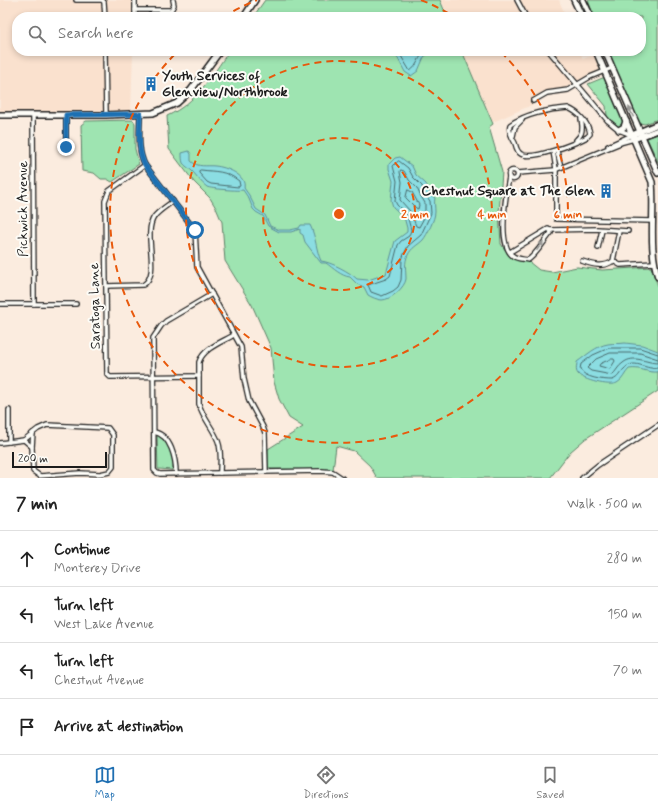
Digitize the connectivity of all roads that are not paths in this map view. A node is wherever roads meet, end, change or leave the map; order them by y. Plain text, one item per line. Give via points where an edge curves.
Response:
1 (76, 0) edge
2 (135, 0) edge
3 (173, 0) edge
4 (255, 0) edge
5 (517, 0) edge
6 (574, 0) edge
7 (583, 0) edge
8 (135, 10) joint
9 (105, 12) edge
10 (247, 12) edge
11 (523, 12) edge
12 (580, 12) edge
13 (588, 12) edge
14 (105, 56) edge
15 (216, 56) edge
16 (553, 56) edge
17 (598, 56) edge
18 (607, 56) edge
19 (612, 68) junction
20 (605, 70) junction
21 (578, 84) junction
22 (533, 101) dead end
23 (140, 114) junction
24 (0, 115) edge
25 (33, 115) junction
26 (66, 115) junction
27 (106, 115) junction
28 (581, 117) junction
29 (626, 121) junction
30 (658, 124) edge
31 (619, 130) junction
32 (658, 130) edge
33 (642, 134) junction
34 (633, 137) junction
35 (574, 142) junction
36 (68, 151) dead end
37 (555, 151) junction
38 (145, 165) junction
39 (561, 167) junction
40 (556, 169) junction
41 (518, 173) junction
42 (658, 173) edge
43 (509, 177) junction
44 (173, 201) junction
45 (653, 221) junction
46 (550, 230) junction
47 (602, 230) junction
48 (619, 231) junction
49 (628, 231) dead end
50 (598, 248) dead end
51 (510, 252) junction
52 (582, 261) dead end
53 (613, 261) junction
54 (654, 263) junction
55 (658, 277) edge
56 (106, 286) junction
57 (212, 294) junction
58 (0, 304) edge
59 (34, 304) junction
60 (76, 304) dead end
61 (234, 334) junction
62 (198, 376) junction
63 (153, 377) junction
64 (9, 410) dead end
65 (658, 425) edge
66 (154, 432) junction
67 (33, 433) junction
68 (24, 440) junction
69 (0, 442) edge
70 (9, 442) junction
71 (32, 447) junction
72 (266, 472) junction
73 (220, 473) junction
74 (176, 474) junction
75 (342, 478) edge
76 (582, 478) edge

1 - 9 street via 102,0
2 - 8 street
3 - 8 street via 171,10
4 - 10 main road
5 - 11 street
6 - 12 main road
7 - 13 main road
14 - 27 street
15 - 23 main road via 191,90 177,102 153,113
16 - 21 street
17 - 20 main road
18 - 19 main road
19 - 20 street
33 -> 19 main road
20 - 21 street
20 - 29 main road
21 - 22 street via 564,91 547,93
21 - 31 street via 608,121
23 - 27 main road
23 - 38 street via 139,145
24 - 25 main road
25 - 26 main road
25 - 59 street, Pickwick Avenue
26 - 27 main road
26 - 36 street
28 - 35 street via 582,133
28 - 35 street via 590,134
28 - 37 street via 568,108 547,110 524,118 515,127 513,139 522,155
29 - 31 main road via 624,127
29 - 34 main road
30 - 33 main road
31 - 34 street
32 - 33 main road
33 - 34 main road
33 - 42 main road
34 - 39 street
34 - 45 main road via 652,182
35 - 37 street
37 - 39 street
37 - 40 street
38 - 44 street
38 - 56 street, Saratoga Lane via 109,190 106,196
39 - 40 street
40 - 41 street
40 - 45 street via 556,219
41 - 43 street via 516,179
41 - 43 street via 512,171
43 - 51 street via 505,243
44 - 56 street via 151,222 151,274 147,282 143,285
44 - 57 street via 195,230 197,267
45 - 54 main road
46 - 47 street
46 - 51 street
51 -> 46 street via 513,256 528,260 551,233
47 - 48 street
47 - 50 street
48 - 49 street
48 - 53 street
52 - 53 street via 593,265 609,265
53 - 54 street via 620,265
54 - 55 main road
56 - 63 street, Saratoga Lane via 107,374 110,377
57 - 61 street
57 - 63 street via 166,321 157,331 154,338
58 - 59 street
59 - 60 street
61 - 62 street via 204,353 199,362
61 - 72 street via 242,352 249,401 264,427
62 - 63 street, Saratoga Lane
62 - 73 street via 201,411 219,442
63 - 66 street
64 - 70 street
65 - 76 street
66 - 74 street via 164,437 174,456
66 - 74 street via 154,470 160,474
67 - 68 street
67 - 71 street
67 - 71 street via 47,425 108,428 113,435 113,467 109,472 100,474 40,476 33,471
68 - 70 street
68 - 71 street
69 - 70 street
72 - 73 street
72 - 75 street via 333,472
73 - 74 street

